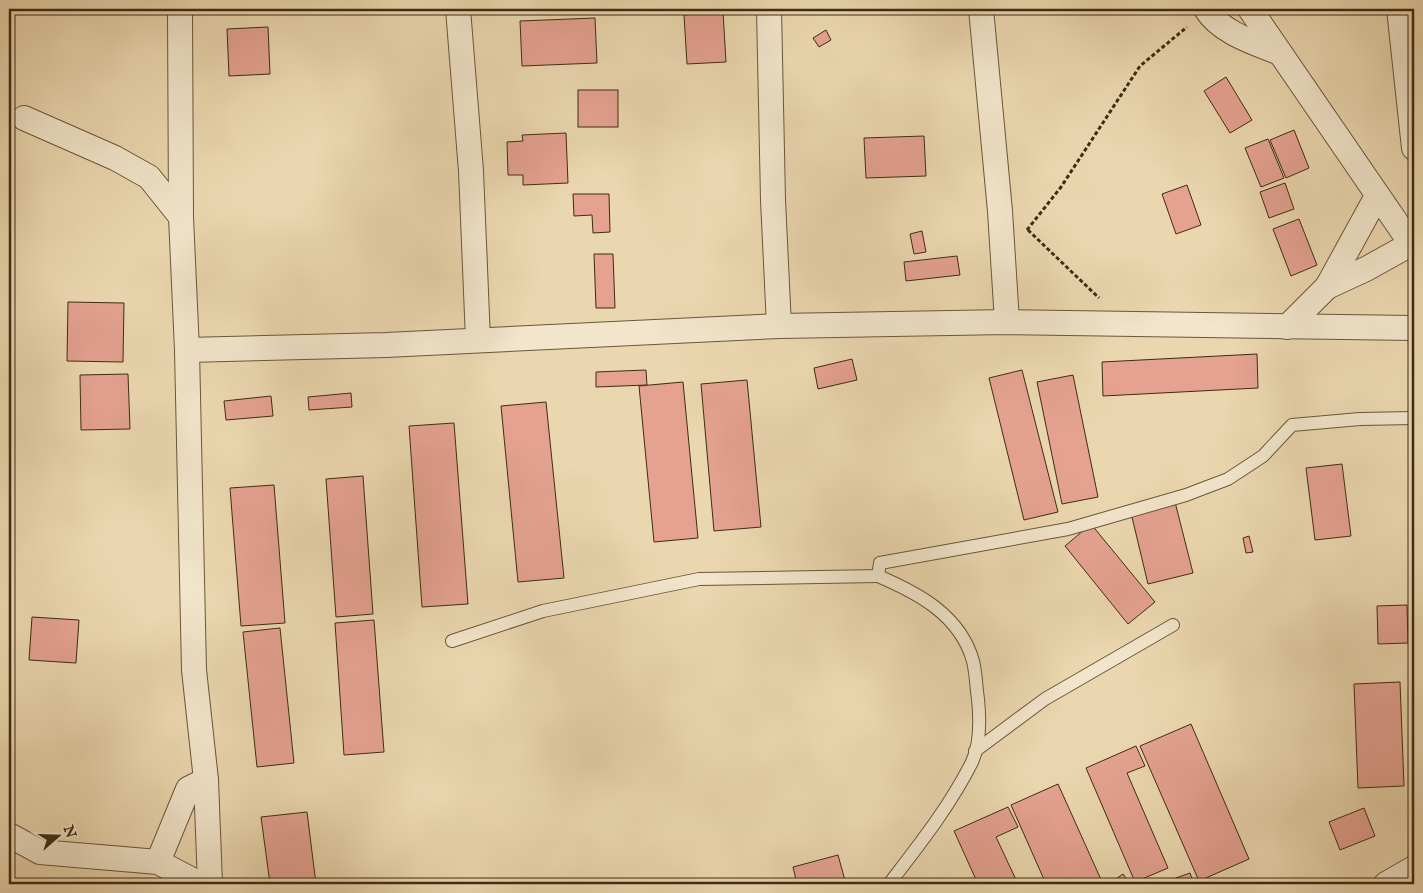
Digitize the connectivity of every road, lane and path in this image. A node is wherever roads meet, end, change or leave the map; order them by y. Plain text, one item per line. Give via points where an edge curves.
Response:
1 (180, 9) edge
2 (458, 9) edge
3 (769, 9) edge
4 (981, 9) edge
5 (1250, 9) edge
6 (1399, 9) edge
7 (1208, 12) edge
8 (1280, 53) junction
9 (24, 118) dead end
10 (1414, 148) edge
11 (1376, 196) junction
12 (1000, 212) junction
13 (181, 217) junction
14 (1027, 230) junction
15 (1413, 246) edge
16 (1327, 287) junction
17 (1008, 322) junction
18 (1126, 324) junction
19 (779, 326) junction
20 (1287, 327) junction
21 (1414, 328) edge
22 (478, 340) junction
23 (187, 350) junction
24 (1414, 418) edge
25 (878, 576) junction
26 (1173, 625) dead end
27 (452, 641) dead end
28 (975, 751) junction
29 (206, 780) junction
30 (9, 835) edge
31 (40, 852) junction
32 (9, 857) edge
33 (158, 862) junction
34 (1414, 868) edge
35 (200, 884) edge
36 (210, 884) edge
37 (889, 884) edge
38 (1386, 884) edge

1 - 13 street
2 - 22 street via 471,171
3 - 19 street via 772,200
4 - 12 street
5 - 8 street
6 - 10 street
7 - 8 street via 1238,35
7 - 14 path via 1181,30 1140,66 1061,187
8 - 11 street
9 - 13 street via 149,177
11 - 15 street
11 - 16 street
12 - 14 path
12 - 17 street
13 - 23 street
14 - 18 path
15 - 16 street
16 - 20 street
17 - 18 street
17 - 19 street
18 - 20 street
19 - 22 street
20 - 21 street
22 - 23 street
23 - 29 street via 194,670
24 - 25 lane via 1292,425 1264,456 1220,482 1186,495 1068,529 880,563
25 - 27 lane via 699,579 543,611
25 - 28 lane via 912,591 942,611 965,641 973,662 981,724
26 - 28 lane via 1045,699
28 - 37 lane via 973,760 931,830
29 - 33 street via 188,789
29 - 36 street
30 - 31 street
31 - 32 street
31 - 33 street
33 - 35 street
34 - 38 street

